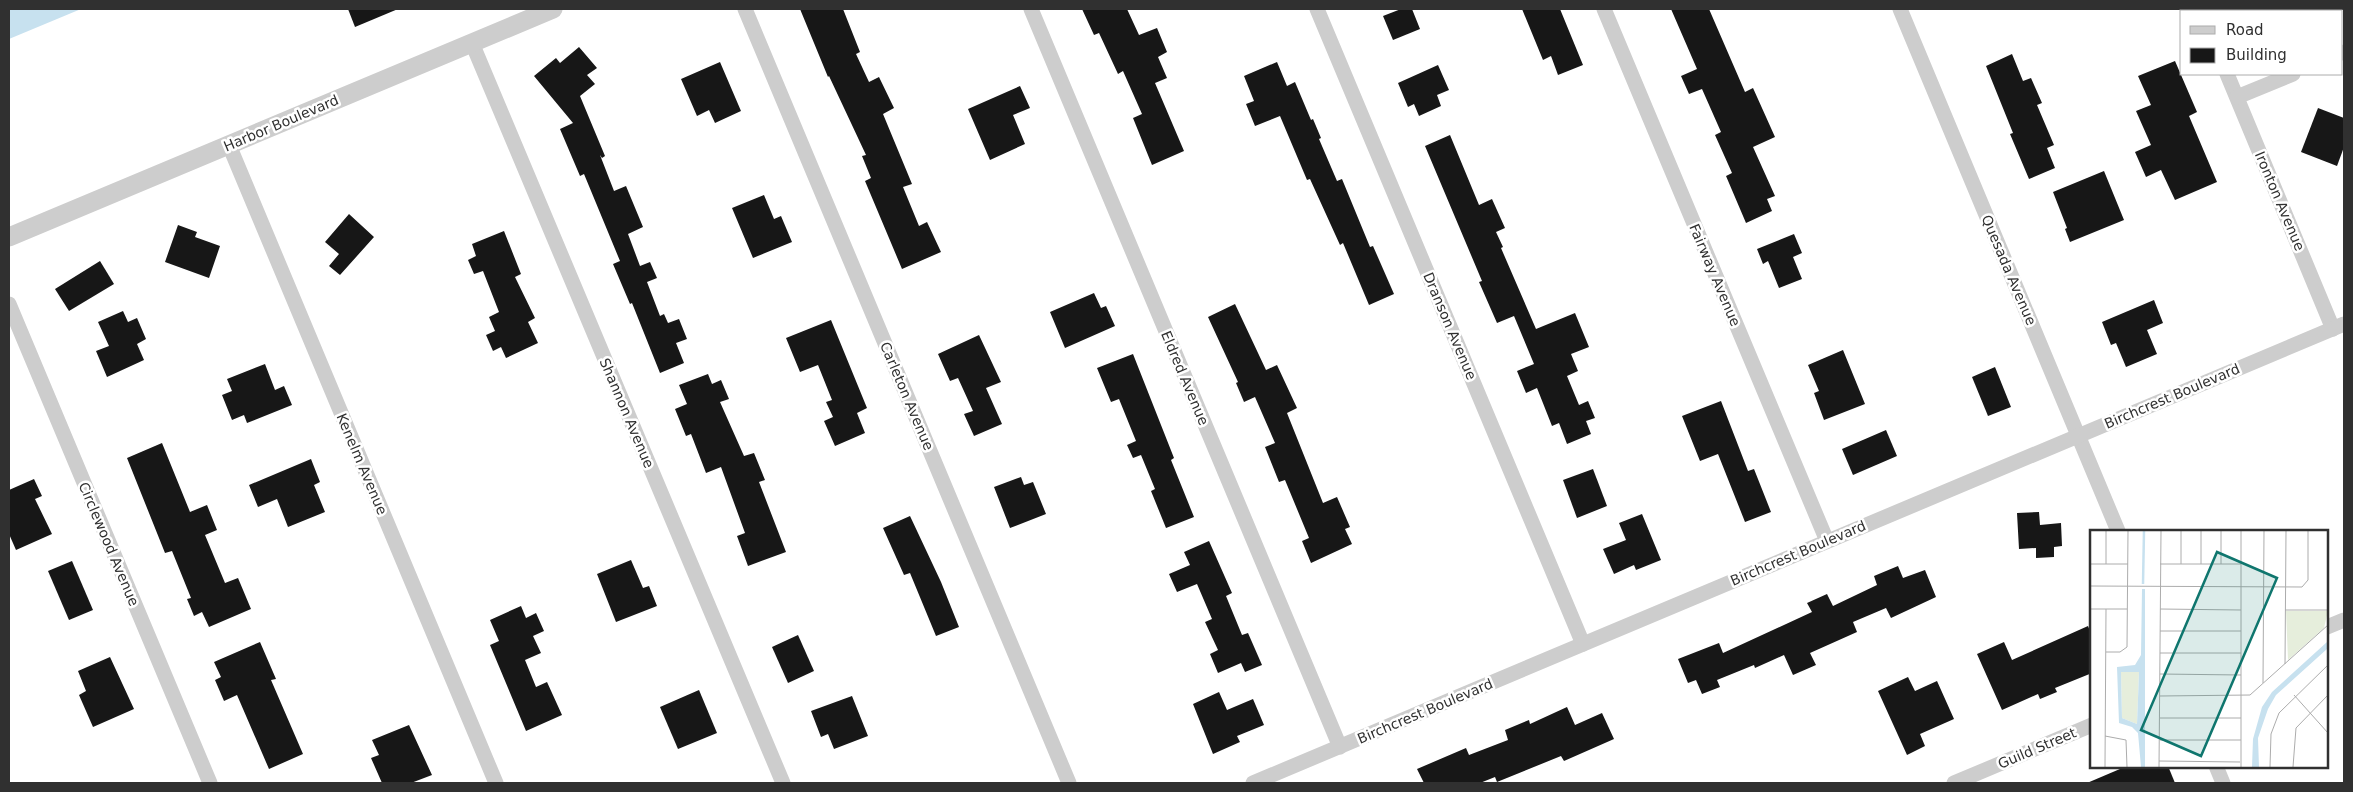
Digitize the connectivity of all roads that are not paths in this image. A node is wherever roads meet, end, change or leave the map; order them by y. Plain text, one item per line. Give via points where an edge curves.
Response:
1 (553, 9) edge
2 (745, 9) edge
3 (1031, 9) edge
4 (1317, 9) edge
5 (1604, 9) edge
6 (1900, 9) edge
7 (472, 43) junction
8 (2227, 75) edge
9 (2291, 75) edge
10 (2236, 97) junction
11 (228, 145) junction
12 (9, 237) edge
13 (9, 304) edge
14 (2339, 327) edge
15 (2078, 435) junction
16 (2118, 530) edge
17 (1827, 541) junction
18 (2344, 620) edge
19 (2328, 627) edge
20 (1583, 644) junction
21 (2090, 726) edge
22 (1340, 747) junction
23 (2216, 767) edge
24 (210, 783) edge
25 (496, 783) edge
26 (782, 783) edge
27 (1069, 783) edge
28 (1253, 783) edge
29 (1954, 783) edge
30 (2223, 783) edge

1 - 7 street, Harbor Boulevard
2 - 27 street, Carleton Avenue
3 - 22 street, Eldred Avenue
4 - 20 street, Dranson Avenue
5 - 17 street, Fairway Avenue
6 - 15 street, Quesada Avenue
7 - 11 street, Harbor Boulevard
7 - 26 street, Shannon Avenue
8 - 10 street, Ironton Avenue
9 - 10 street
10 - 14 street, Ironton Avenue
11 - 12 street, Harbor Boulevard
11 - 25 street, Kenelm Avenue
13 - 24 street, Circlewood Avenue
14 - 15 street, Birchcrest Boulevard
15 - 16 street, Quesada Avenue
15 - 17 street, Birchcrest Boulevard
17 - 20 street, Birchcrest Boulevard
18 - 19 street
20 - 22 street, Birchcrest Boulevard
21 - 29 street, Guild Street
22 - 28 street, Birchcrest Boulevard
23 - 30 street

